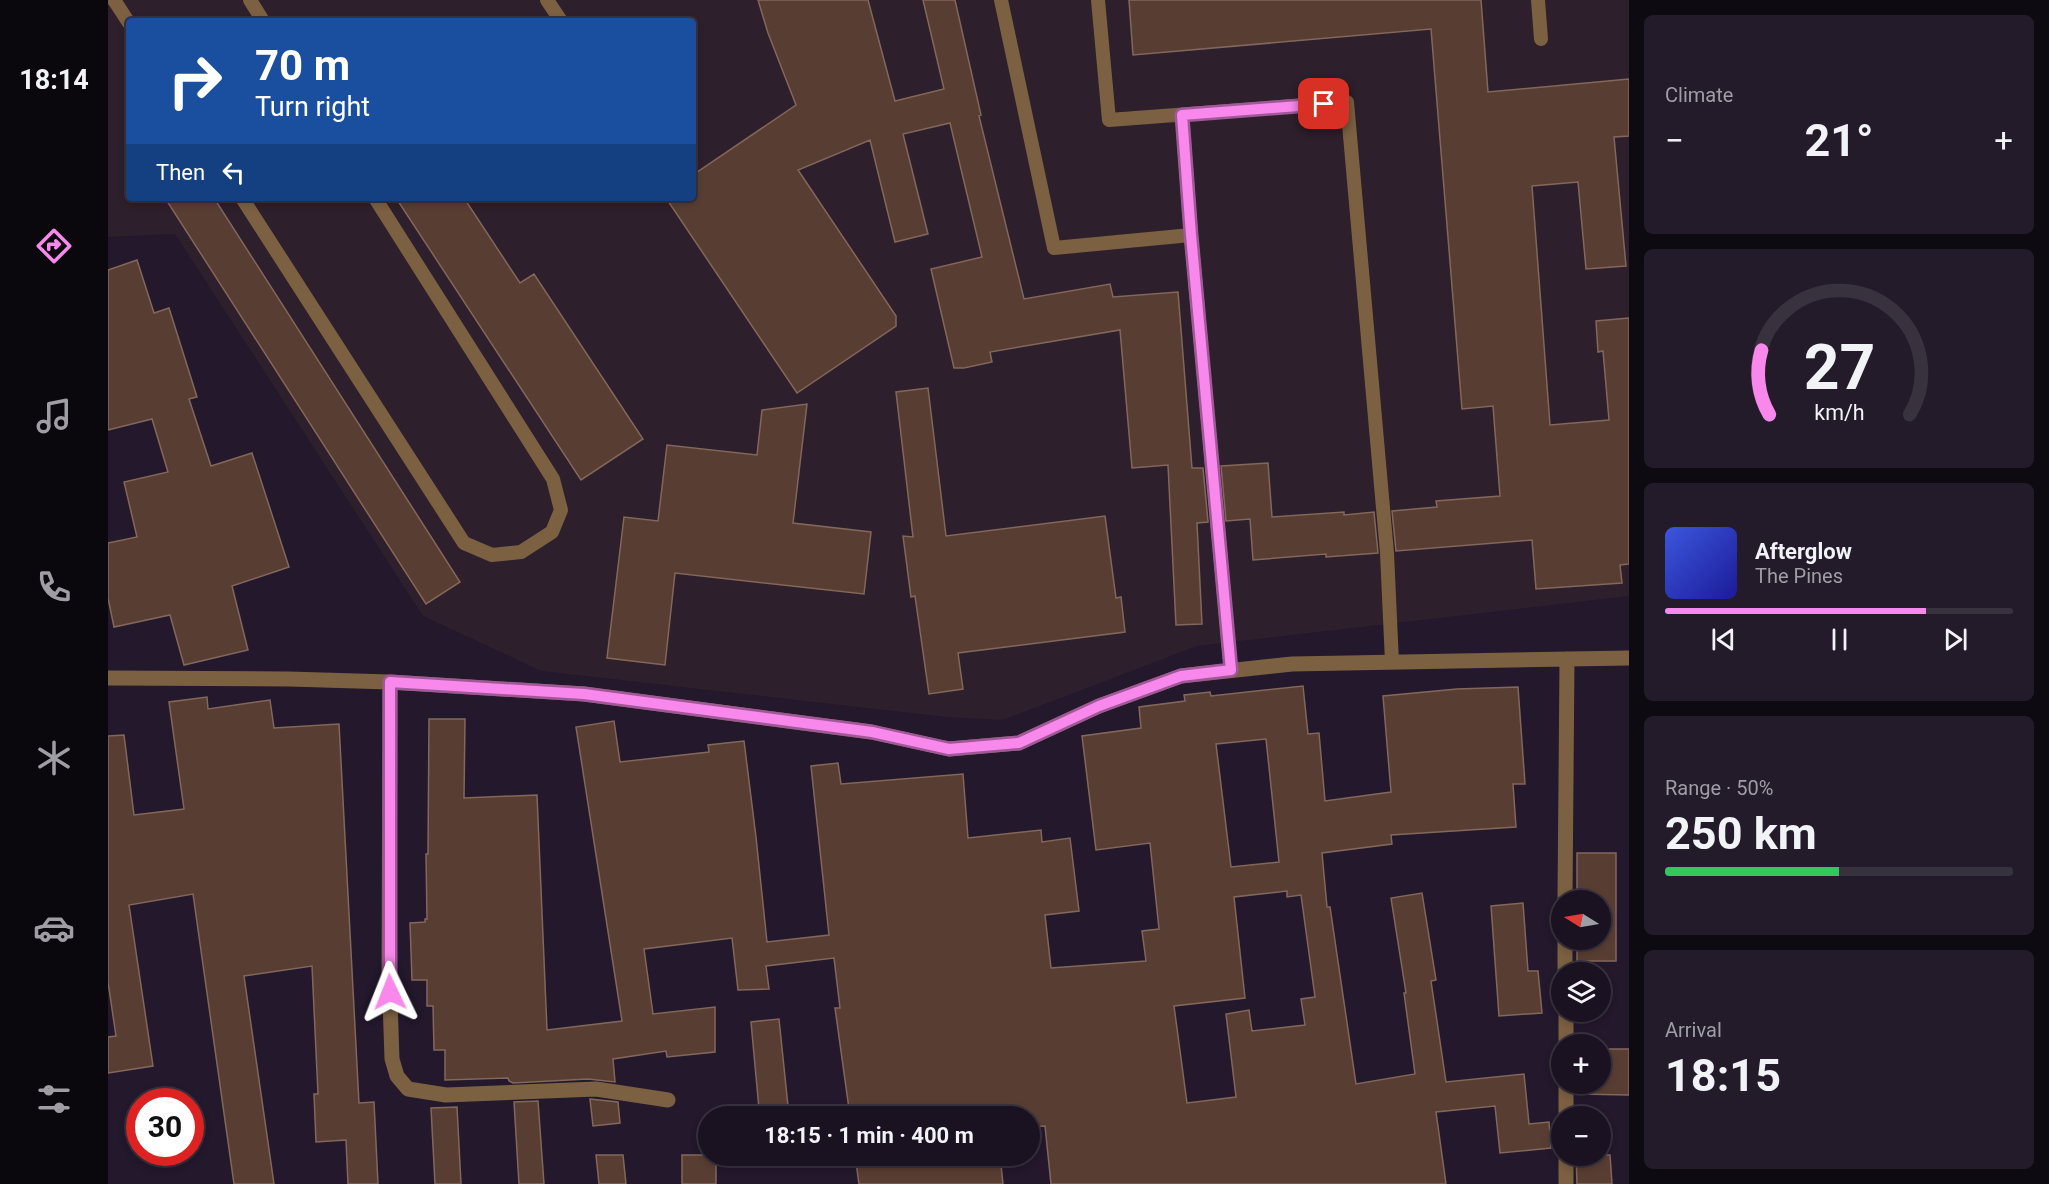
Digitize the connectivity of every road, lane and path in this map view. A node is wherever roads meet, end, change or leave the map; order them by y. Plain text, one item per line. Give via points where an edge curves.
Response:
1 (114, 0) edge
2 (250, 0) edge
3 (547, 0) edge
4 (1001, 0) edge
5 (1098, 0) edge
6 (1538, 0) edge
7 (126, 18) edge
8 (261, 18) edge
9 (559, 18) edge
10 (1541, 39) dead end
11 (1182, 115) junction
12 (244, 201) edge
13 (377, 201) edge
14 (1191, 235) junction
15 (1629, 658) edge
16 (1567, 659) junction
17 (1392, 662) junction
18 (1231, 670) junction
19 (108, 678) edge
20 (390, 682) junction
21 (1565, 890) edge
22 (668, 1100) dead end
23 (1566, 1166) edge
24 (1566, 1184) edge

1 - 7 lane
2 - 8 lane
3 - 9 lane
4 - 14 lane via 1054,249
5 - 11 lane via 1109,120
6 - 10 lane
11 - 14 lane
11 - 17 lane via 1347,102 1387,553
12 - 13 lane via 464,543 492,555 521,552 552,532 561,510 553,479
14 - 18 lane
15 - 16 street
16 - 17 street
16 - 21 street
17 - 18 street
18 - 20 street via 1181,676 1099,706 1019,743 949,749 872,732 584,694
19 - 20 street
20 - 22 street via 388,970 392,1059 397,1076 408,1089 446,1095 596,1089
23 - 24 street

